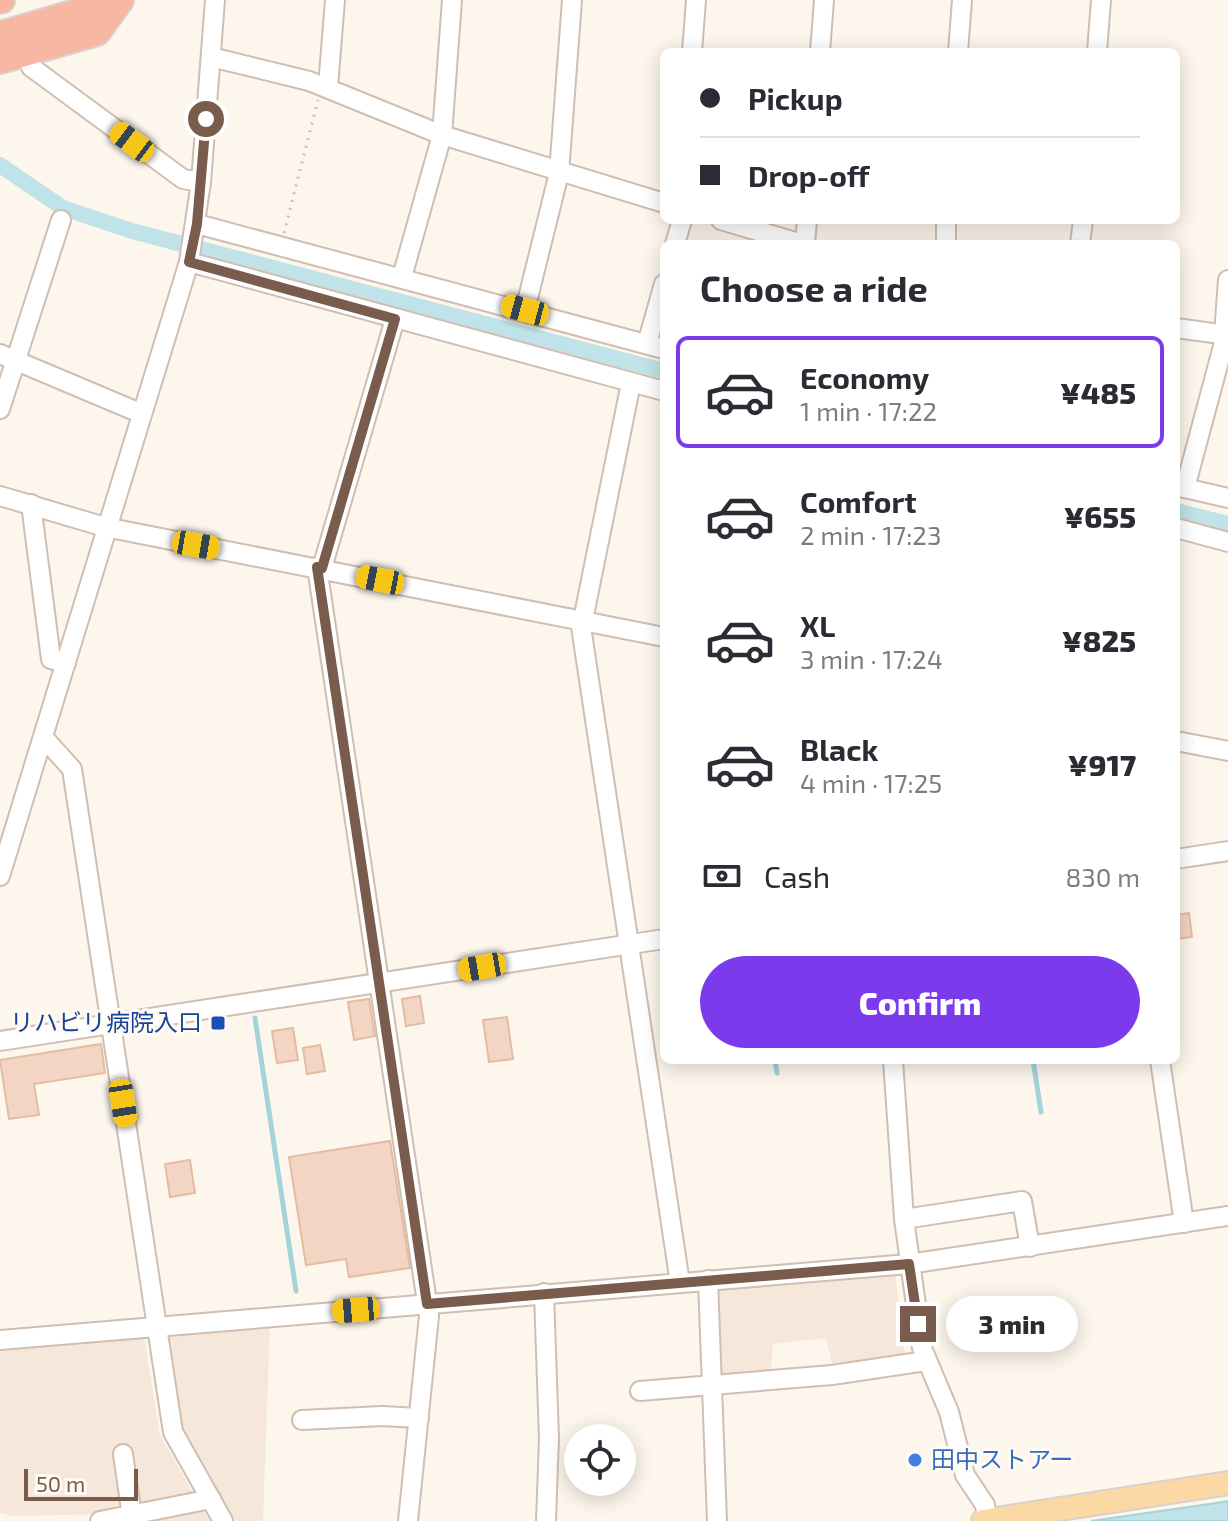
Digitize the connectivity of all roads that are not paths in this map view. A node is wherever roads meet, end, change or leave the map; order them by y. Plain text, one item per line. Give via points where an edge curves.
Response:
1 (82, 0) edge
2 (120, 0) edge
3 (215, 0) edge
4 (335, 0) edge
5 (452, 0) edge
6 (572, 0) edge
7 (696, 0) edge
8 (824, 0) edge
9 (962, 0) edge
10 (1101, 0) edge
11 (0, 24) edge
12 (0, 35) edge
13 (692, 48) edge
14 (820, 48) edge
15 (958, 48) edge
16 (1097, 48) edge
17 (26, 53) junction
18 (211, 57) junction
19 (0, 60) edge
20 (325, 86) junction
21 (442, 135) junction
22 (559, 173) junction
23 (201, 182) junction
24 (660, 202) edge
25 (61, 220) dead end
26 (197, 224) junction
27 (735, 224) edge
28 (790, 240) edge
29 (189, 262) junction
30 (402, 277) junction
31 (1228, 280) edge
32 (525, 310) junction
33 (660, 315) edge
34 (395, 319) junction
35 (1180, 329) edge
36 (1226, 335) edge
37 (656, 346) edge
38 (8, 358) edge
39 (631, 383) junction
40 (660, 390) edge
41 (0, 409) edge
42 (140, 413) junction
43 (1180, 487) edge
44 (1228, 498) edge
45 (2, 499) edge
46 (31, 504) junction
47 (105, 527) junction
48 (1180, 529) edge
49 (1228, 542) edge
50 (320, 568) junction
51 (582, 620) junction
52 (660, 636) edge
53 (66, 663) junction
54 (44, 738) junction
55 (1180, 742) edge
56 (1228, 751) edge
57 (1228, 851) edge
58 (1180, 858) edge
59 (0, 876) edge
60 (660, 940) edge
61 (628, 945) junction
62 (378, 984) junction
63 (111, 1024) junction
64 (0, 1041) edge
65 (893, 1064) edge
66 (1161, 1064) edge
67 (1228, 1216) edge
68 (904, 1219) junction
69 (1184, 1223) junction
70 (1030, 1247) junction
71 (909, 1264) junction
72 (708, 1280) junction
73 (680, 1283) junction
74 (544, 1293) junction
75 (427, 1304) junction
76 (157, 1327) junction
77 (0, 1340) edge
78 (926, 1361) junction
79 (712, 1383) junction
80 (640, 1391) dead end
81 (419, 1418) junction
82 (302, 1420) dead end
83 (123, 1454) dead end
84 (1228, 1483) edge
85 (211, 1499) junction
86 (1065, 1514) edge
87 (132, 1516) junction
88 (100, 1521) edge
89 (223, 1521) edge
90 (408, 1521) edge
91 (546, 1521) edge
92 (717, 1521) edge
93 (985, 1521) edge

1 - 11 highway
2 - 12 highway
2 - 17 highway via 97,32
3 - 18 street
4 - 20 street
5 - 21 street
6 - 22 street
7 - 13 street
8 - 14 street
9 - 15 street
10 - 16 street
17 - 19 highway
17 - 23 street via 31,67 170,170
18 - 20 street
18 - 23 street
20 - 21 street
21 - 22 street
21 - 30 street
22 - 24 street
22 - 32 street
23 - 26 street
25 - 38 street
26 - 29 street
26 - 30 street
27 - 28 street
29 - 34 street
29 - 42 street
30 - 32 street
31 - 36 street
32 - 37 street
33 - 37 street
34 - 39 street
34 - 50 street
35 - 36 street
36 - 43 street
38 - 41 street
38 - 42 street
39 - 40 street
39 - 51 street
42 - 47 street
43 - 44 street
45 - 46 street
46 - 47 street
46 - 53 street via 51,659
47 - 50 street
47 - 53 street
48 - 49 street
50 - 51 street
50 - 62 street
51 - 52 street
51 - 61 street
53 - 54 street
54 - 59 street
54 - 63 street via 72,769
55 - 56 street
57 - 58 street
60 - 61 street
61 - 62 street
61 - 73 street
62 - 63 street
62 - 75 street
63 - 64 street
63 - 76 street
65 - 68 street
66 - 69 street
67 - 69 street
68 - 70 street via 1022,1201
68 - 71 street
69 - 70 street
70 - 71 street
71 - 72 street
71 - 78 street
72 - 73 street
72 - 79 street
73 - 74 street
74 - 75 street
74 - 91 street
75 - 76 street
75 - 81 street
76 - 77 street
76 - 85 street via 173,1432
78 - 79 street via 832,1375
78 - 93 street via 949,1412 965,1475 985,1505
79 - 80 street
79 - 92 street
81 - 82 street
81 - 90 street
83 - 87 street
84 - 86 main road
85 - 87 street
85 - 89 street
86 - 93 main road
87 - 88 street

